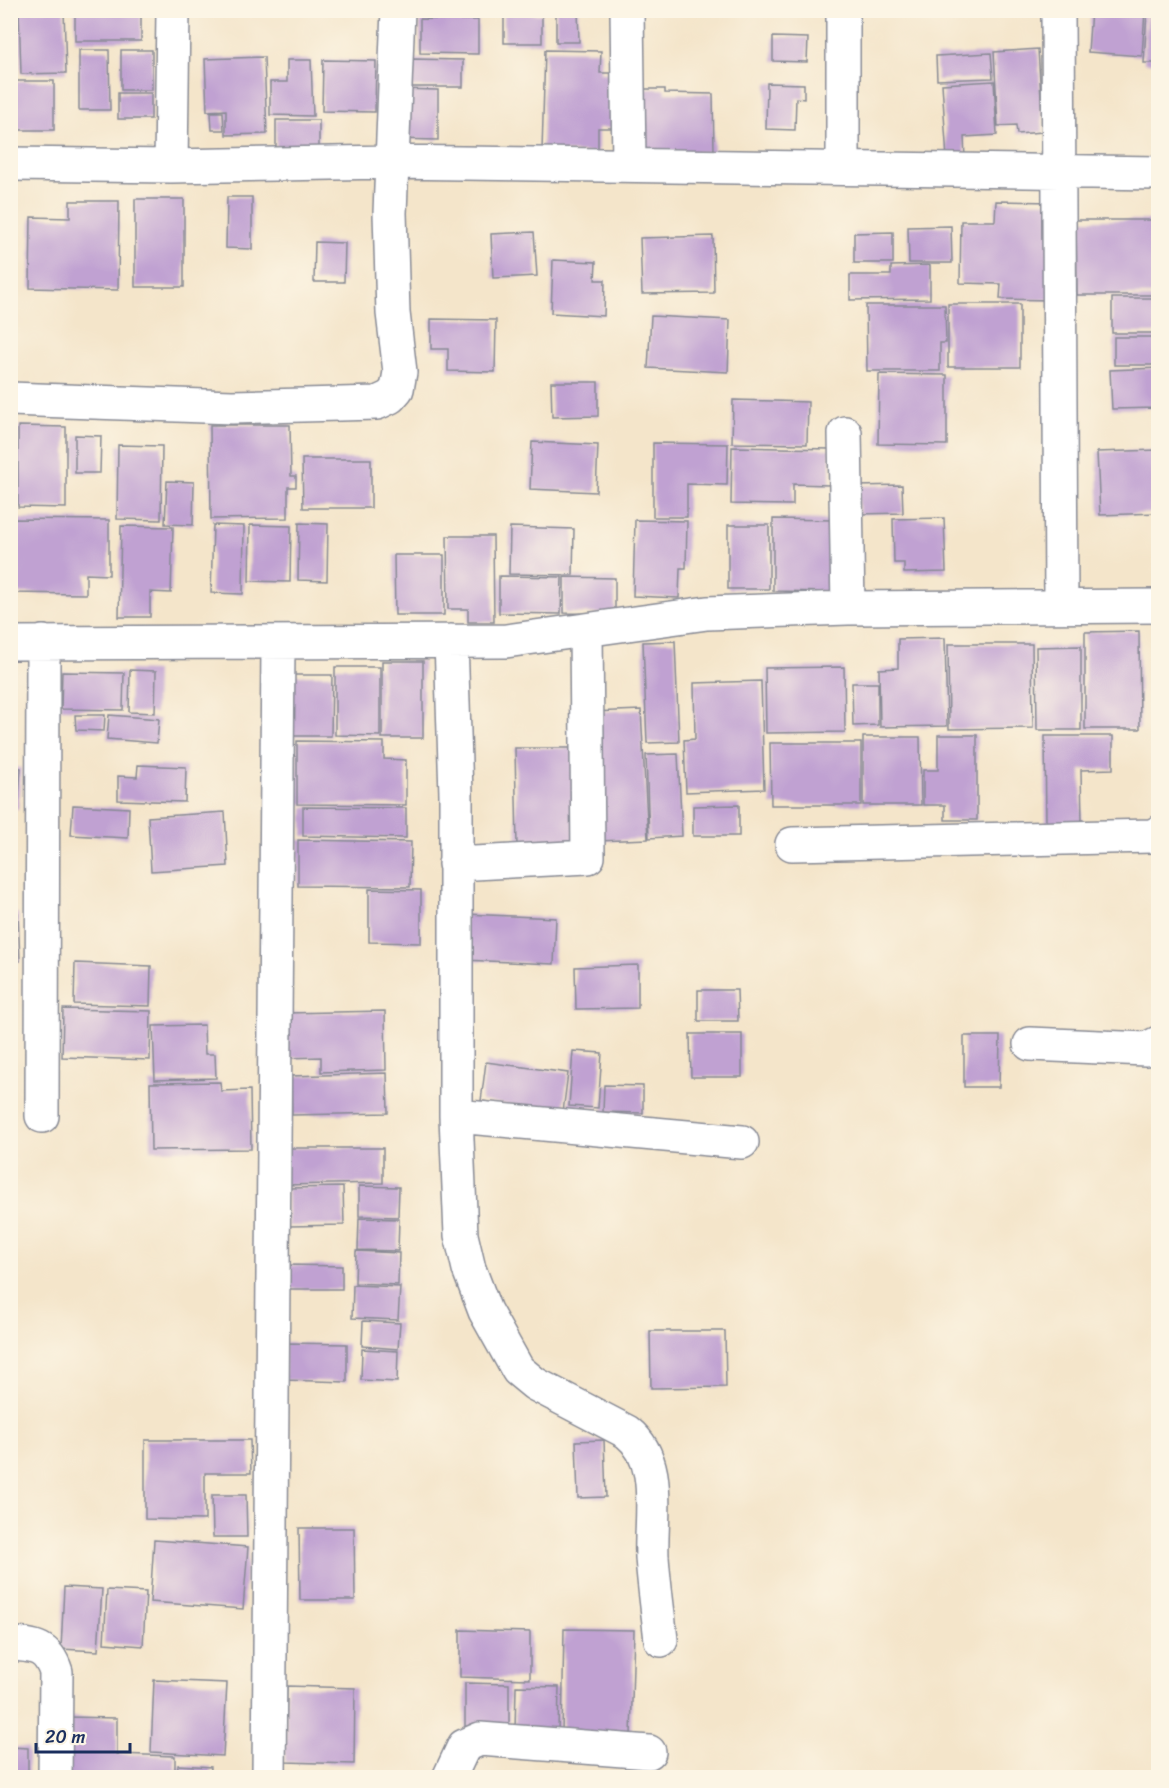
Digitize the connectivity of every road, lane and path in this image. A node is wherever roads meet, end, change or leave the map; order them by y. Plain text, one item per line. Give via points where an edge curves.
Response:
1 (173, 10) edge
2 (398, 10) edge
3 (627, 10) edge
4 (843, 10) edge
5 (1058, 10) edge
6 (390, 162) junction
7 (10, 164) edge
8 (628, 164) junction
9 (171, 166) junction
10 (843, 168) junction
11 (1060, 171) junction
12 (1158, 173) edge
13 (10, 399) edge
14 (845, 433) dead end
15 (1061, 606) junction
16 (1158, 606) edge
17 (848, 608) junction
18 (586, 630) junction
19 (451, 641) junction
20 (43, 642) junction
21 (10, 643) edge
22 (278, 644) junction
23 (1158, 832) edge
24 (792, 844) dead end
25 (455, 864) junction
26 (1158, 1043) edge
27 (1030, 1044) dead end
28 (42, 1116) dead end
29 (456, 1116) junction
30 (742, 1142) dead end
31 (661, 1640) dead end
32 (10, 1644) edge
33 (649, 1752) dead end
34 (55, 1778) edge
35 (269, 1778) edge
36 (449, 1778) edge

1 - 9 street
2 - 6 street
3 - 8 street
4 - 10 street
5 - 11 street
6 - 8 street
6 - 9 street
6 - 13 street via 392,290 400,372 397,389 390,398 377,403 232,407
7 - 9 street
8 - 10 street
10 - 11 street
11 - 12 street
11 - 15 street
14 - 17 street
15 - 16 street
15 - 17 street
17 - 18 street via 707,613
18 - 19 street via 528,639
18 - 25 street via 588,857
19 - 22 street
19 - 25 street
20 - 21 street
20 - 22 street
20 - 28 street
22 - 35 street
23 - 24 street via 1152,836
25 - 29 street
26 - 27 street via 1146,1049
29 - 30 street
29 - 31 street via 461,1234 469,1269 500,1340 518,1370 535,1384 627,1432 647,1457 652,1476 652,1557
32 - 34 street via 34,1645 46,1651 52,1660 56,1672
33 - 36 street via 480,1739 464,1746

